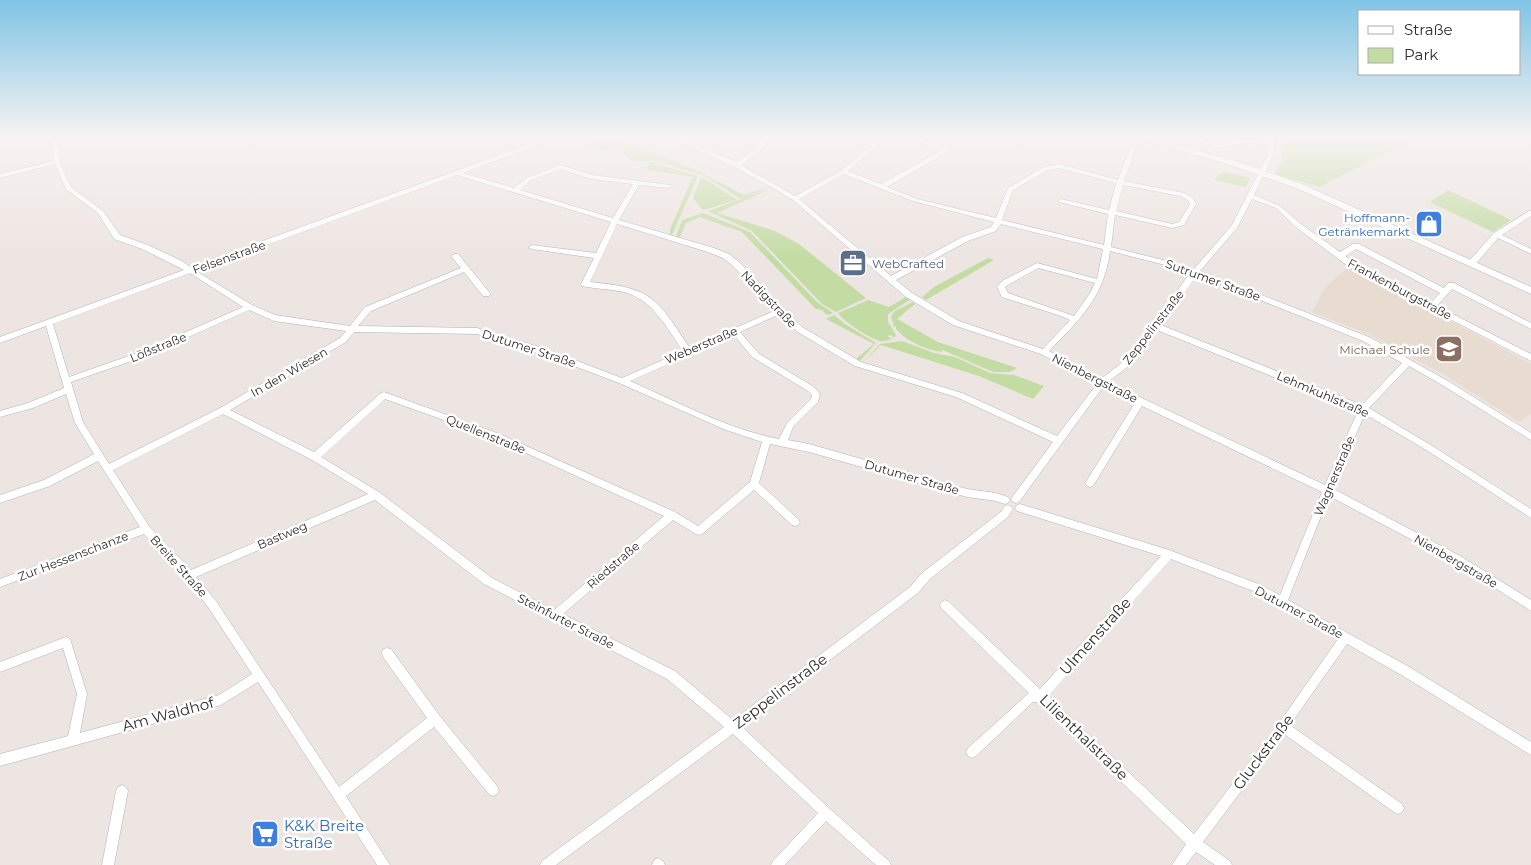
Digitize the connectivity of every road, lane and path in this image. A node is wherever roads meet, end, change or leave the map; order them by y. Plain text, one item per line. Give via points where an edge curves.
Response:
1 (64, 177) edge
2 (446, 177) edge
3 (475, 177) edge
4 (533, 177) edge
5 (600, 177) edge
6 (760, 177) edge
7 (833, 177) edge
8 (857, 177) edge
9 (898, 177) edge
10 (1030, 177) edge
11 (1102, 177) edge
12 (1121, 177) edge
13 (1260, 177) edge
14 (1274, 177) edge
15 (1119, 182) junction
16 (637, 183) junction
17 (669, 186) dead end
18 (881, 187) junction
19 (515, 191) junction
20 (1251, 196) junction
21 (795, 199) junction
22 (1061, 201) dead end
23 (1531, 213) edge
24 (1112, 214) junction
25 (614, 222) junction
26 (998, 222) junction
27 (1497, 235) junction
28 (532, 247) dead end
29 (1108, 248) junction
30 (1531, 252) edge
31 (455, 256) dead end
32 (598, 256) junction
33 (1339, 256) junction
34 (1472, 263) junction
35 (464, 269) junction
36 (191, 271) junction
37 (1196, 272) junction
38 (891, 279) junction
39 (1099, 282) junction
40 (1531, 291) edge
41 (1445, 292) junction
42 (486, 294) dead end
43 (1432, 306) junction
44 (249, 307) junction
45 (781, 311) junction
46 (1074, 319) junction
47 (48, 324) junction
48 (1156, 326) junction
49 (1531, 326) edge
50 (354, 328) junction
51 (735, 331) junction
52 (0, 340) edge
53 (688, 351) junction
54 (1044, 352) junction
55 (1531, 358) edge
56 (1408, 362) junction
57 (622, 381) junction
58 (1102, 383) junction
59 (67, 386) junction
60 (1140, 402) junction
61 (1363, 409) junction
62 (223, 410) junction
63 (0, 414) edge
64 (1531, 437) edge
65 (767, 440) junction
66 (1059, 441) junction
67 (782, 443) junction
68 (99, 456) junction
69 (315, 458) junction
70 (107, 469) junction
71 (1090, 483) dead end
72 (754, 484) junction
73 (1327, 490) junction
74 (376, 495) junction
75 (0, 500) edge
76 (1018, 503) junction
77 (1006, 505) junction
78 (1531, 514) edge
79 (672, 515) junction
80 (795, 522) dead end
81 (146, 529) junction
82 (1169, 554) junction
83 (189, 575) junction
84 (0, 583) edge
85 (1282, 602) junction
86 (945, 605) dead end
87 (1531, 606) edge
88 (555, 615) junction
89 (1346, 637) junction
90 (387, 653) dead end
91 (0, 667) edge
92 (258, 676) junction
93 (1041, 696) junction
94 (435, 719) junction
95 (1282, 726) junction
96 (733, 727) junction
97 (72, 740) junction
98 (1531, 749) edge
99 (972, 752) dead end
100 (0, 760) edge
101 (493, 790) dead end
102 (122, 791) dead end
103 (338, 795) junction
104 (1398, 808) dead end
105 (826, 813) junction
106 (1194, 844) junction
107 (108, 865) edge
108 (384, 865) edge
109 (546, 865) edge
110 (777, 865) edge
111 (885, 865) edge
112 (1178, 865) edge
113 (1226, 865) edge

1 - 36 street, Dutumer Straße via 68,188 101,212 117,238 145,246
2 - 36 street, Felsenstraße
3 - 19 street, Nadigstraße
4 - 19 street
5 - 16 street
6 - 21 street, Nienbergstraße
7 - 21 street
8 - 18 street, Sutrumer Straße
9 - 18 street
10 - 26 street via 1010,189
11 - 15 street
12 - 15 street
13 - 20 street, Zeppelinstraße
14 - 34 street
15 - 24 street
15 - 24 street via 1182,194 1193,204 1179,226
16 - 17 street
16 - 25 street
18 - 26 street, Sutrumer Straße
19 - 25 street, Nadigstraße
20 - 33 street, Frankenburgstraße via 1278,207
20 - 37 street, Zeppelinstraße via 1234,226
21 - 38 street, Nienbergstraße
22 - 24 street
23 - 27 street
24 - 29 street
25 - 32 street
25 - 45 street, Nadigstraße via 726,256
26 - 29 street, Sutrumer Straße
26 - 38 street via 986,234 965,239
27 - 30 street
27 - 34 street
28 - 32 street
29 - 37 street, Sutrumer Straße
29 - 39 street
31 - 35 street
32 - 53 street via 585,284 624,290 643,297 654,305
33 - 41 street via 1356,246
33 - 43 street, Frankenburgstraße
34 - 40 street
35 - 42 street
35 - 50 street, In den Wiesen via 368,309
36 - 44 street, Dutumer Straße
36 - 47 street, Felsenstraße
37 - 48 street, Zeppelinstraße
37 - 56 street, Sutrumer Straße via 1366,339
38 - 54 street, Nienbergstraße via 909,295 956,323
39 - 46 street
39 - 46 street via 1038,265 1001,287 1005,295
41 - 43 street
41 - 49 street via 1452,285
43 - 55 street, Frankenburgstraße
44 - 50 street, Dutumer Straße via 274,318
44 - 59 street, Lößstraße
45 - 51 street, Weberstraße
45 - 66 street, Nadigstraße via 799,329 858,364 959,395
46 - 54 street
47 - 52 street, Felsenstraße
47 - 59 street, Breite Straße
48 - 58 street, Zeppelinstraße via 1126,363
48 - 61 street, Lehmkuhlstraße
50 - 57 street, Dutumer Straße via 477,331 543,351
50 - 62 street, In den Wiesen via 343,340
51 - 53 street, Weberstraße
51 - 67 street via 754,354 816,394 816,400 790,425
53 - 57 street, Weberstraße
54 - 58 street, Nienbergstraße
56 - 61 street, Wagnerstraße
56 - 64 street, Sutrumer Straße
57 - 65 street, Dutumer Straße via 729,428
58 - 60 street, Nienbergstraße
58 - 66 street, Zeppelinstraße
59 - 63 street, Lößstraße via 30,406
59 - 68 street, Breite Straße via 79,423
60 - 71 street
60 - 73 street, Nienbergstraße
61 - 73 street, Wagnerstraße
61 - 78 street, Lehmkuhlstraße via 1440,454
62 - 69 street, Steinfurter Straße
62 - 70 street, In den Wiesen
65 - 67 street, Dutumer Straße
65 - 72 street
66 - 76 street, Zeppelinstraße
67 - 77 street, Dutumer Straße via 972,494 997,496
68 - 70 street, Breite Straße
68 - 75 street via 47,483
69 - 74 street, Steinfurter Straße
69 - 79 street, Quellenstraße via 384,395 494,435
70 - 81 street, Breite Straße
72 - 79 street via 699,531
72 - 80 street
73 - 85 street, Wagnerstraße
73 - 87 street, Nienbergstraße via 1459,560
74 - 83 street, Bastweg
74 - 88 street, Steinfurter Straße via 488,581
76 - 77 street, Dutumer Straße via 1010,498
76 - 82 street, Dutumer Straße
77 - 96 street, Zeppelinstraße via 1005,514 926,576 914,590
79 - 88 street, Riedstraße
81 - 83 street, Breite Straße
81 - 84 street, Zur Hessenschanze
82 - 85 street, Dutumer Straße via 1257,588
82 - 93 street, Ulmenstraße
83 - 92 street, Breite Straße via 212,604
85 - 89 street, Dutumer Straße
86 - 93 street, Lilienthalstraße
88 - 96 street, Steinfurter Straße via 670,675
89 - 95 street, Gluckstraße
89 - 98 street, Dutumer Straße
90 - 94 street
91 - 97 street via 66,642 82,694
92 - 97 street, Am Waldhof via 221,700
92 - 103 street, Breite Straße
93 - 99 street, Ulmenstraße via 1032,697
93 - 106 street, Lilienthalstraße
94 - 101 street
94 - 103 street
95 - 104 street
95 - 106 street, Gluckstraße
96 - 105 street, Steinfurter Straße
96 - 109 street, Zeppelinstraße
97 - 100 street, Am Waldhof
102 - 107 street
103 - 108 street, Breite Straße
105 - 110 street
105 - 111 street, Steinfurter Straße
106 - 112 street, Gluckstraße
106 - 113 street, Lilienthalstraße

